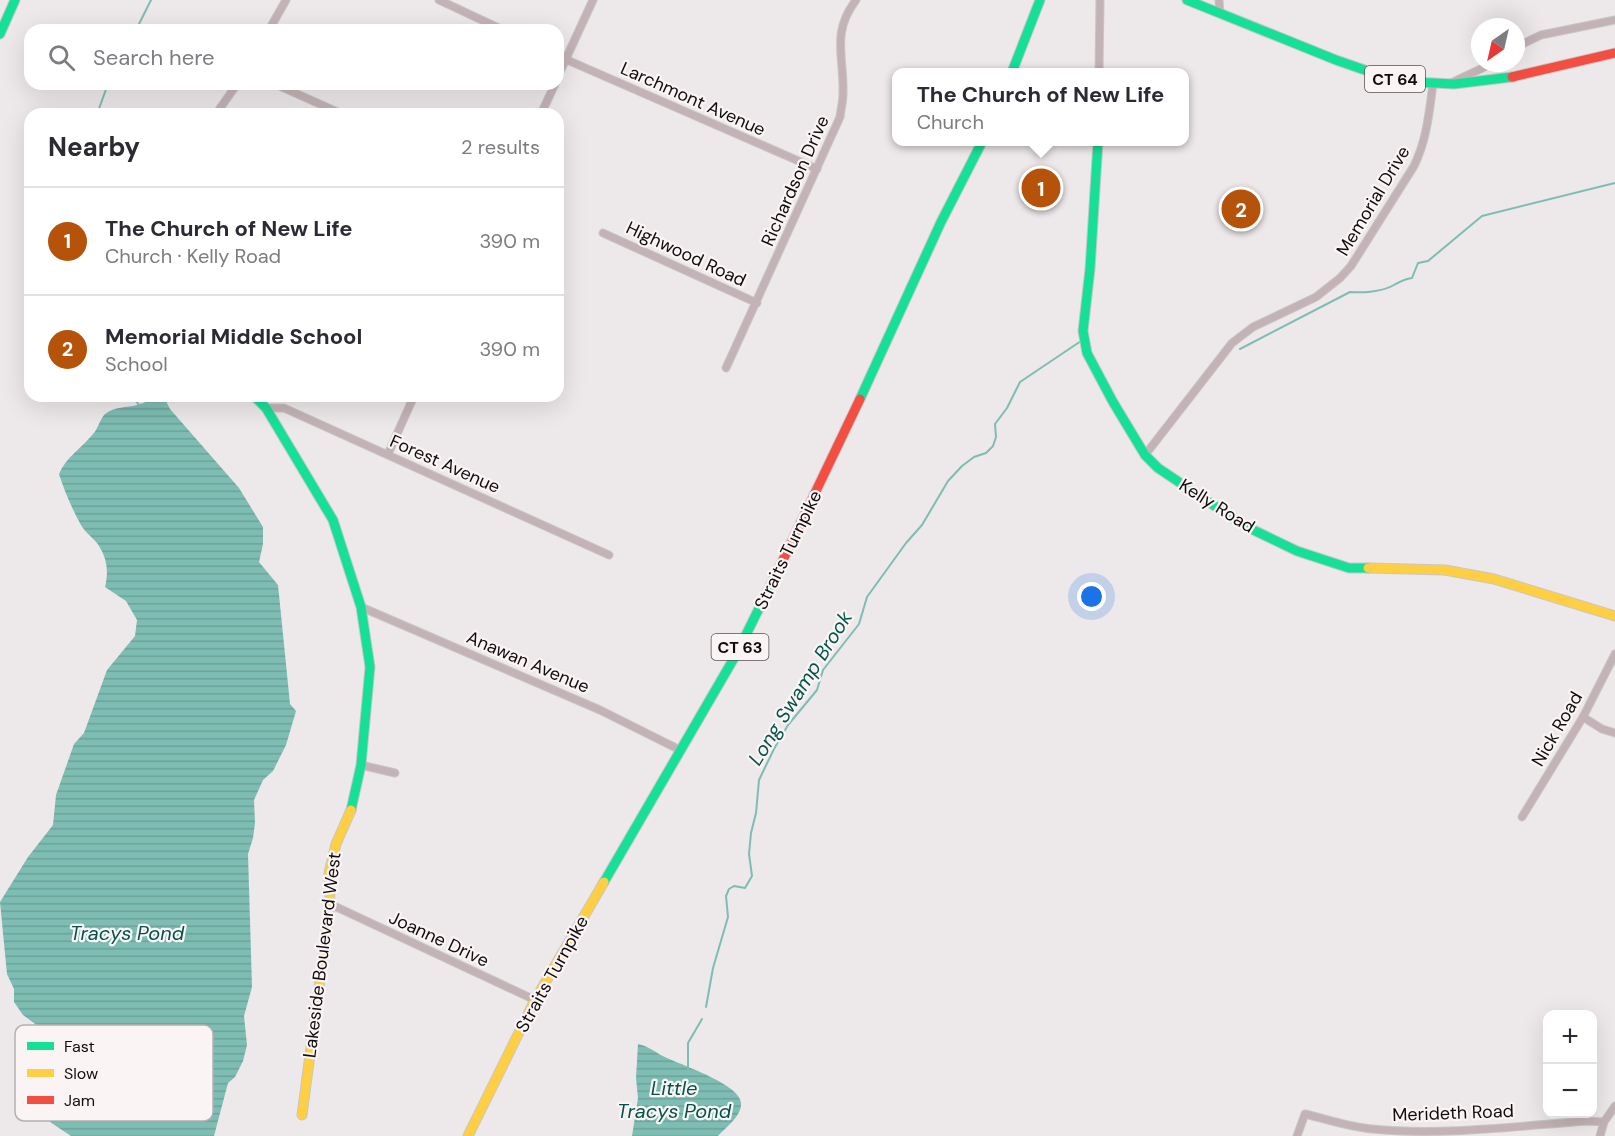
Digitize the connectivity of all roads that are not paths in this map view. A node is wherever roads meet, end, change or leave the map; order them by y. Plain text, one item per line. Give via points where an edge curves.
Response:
1 (15, 0) edge
2 (286, 0) edge
3 (439, 0) edge
4 (593, 0) edge
5 (856, 0) edge
6 (1040, 0) edge
7 (1100, 0) edge
8 (1186, 0) edge
9 (1219, 0) edge
10 (1220, 13) junction
11 (1615, 20) edge
12 (272, 24) edge
13 (490, 24) edge
14 (0, 34) edge
15 (1525, 43) edge
16 (1615, 53) edge
17 (566, 60) junction
18 (564, 64) edge
19 (1014, 68) edge
20 (1099, 68) edge
21 (1474, 72) edge
22 (1433, 84) junction
23 (1449, 84) junction
24 (233, 90) edge
25 (288, 90) edge
26 (552, 90) edge
27 (220, 108) edge
28 (328, 108) edge
29 (544, 108) edge
30 (979, 146) edge
31 (1098, 146) edge
32 (817, 169) junction
33 (603, 232) dead end
34 (757, 303) junction
35 (726, 368) dead end
36 (260, 402) edge
37 (411, 402) edge
38 (266, 408) junction
39 (388, 454) junction
40 (1145, 455) junction
41 (609, 555) dead end
42 (361, 607) junction
43 (1615, 616) edge
44 (1615, 654) edge
45 (1583, 717) junction
46 (1615, 733) edge
47 (680, 750) junction
48 (361, 765) junction
49 (396, 773) dead end
50 (1522, 817) dead end
51 (330, 904) junction
52 (535, 1000) junction
53 (1615, 1106) edge
54 (302, 1115) dead end
55 (1604, 1122) junction
56 (468, 1136) edge
57 (1297, 1136) edge
58 (1600, 1136) edge

1 - 14 main road
2 - 12 street
3 - 13 street
4 - 17 street
5 - 32 street, Richardson Drive via 840,34 840,117
6 - 19 main road
7 - 20 street
8 - 10 main road, CT 64
9 - 10 street
10 - 22 main road, CT 64 via 1367,72
11 - 15 street via 1541,35
16 - 23 main road, CT 64 via 1500,79
17 - 18 street
17 - 32 street, Larchmont Avenue
21 - 23 street
22 - 23 main road, CT 64
22 - 40 street, Memorial Drive via 1422,150 1351,266 1316,297 1253,327 1233,343
24 - 27 street
25 - 28 street
26 - 29 street
30 - 47 main road, Straits Turnpike / CT 63 via 821,483 747,632
31 - 40 main road, Kelly Road via 1083,331 1087,353
32 - 34 street, Richardson Drive
33 - 34 street, Highwood Road
34 - 35 street, Richardson Drive
36 - 38 main road, Lakeside Boulevard West
37 - 39 street
38 - 39 street, Forest Avenue via 284,408
38 - 42 main road, Lakeside Boulevard West via 333,520
39 - 41 street, Forest Avenue
40 - 43 main road, Kelly Road via 1158,468 1243,525 1297,551 1349,568 1445,570 1494,579
42 - 47 street, Anawan Avenue via 600,710
42 - 48 main road, Lakeside Boulevard West via 370,668
44 - 45 street, Nick Road
45 - 46 street
45 - 50 street, Nick Road
47 - 52 main road, Straits Turnpike / CT 63
48 - 49 street
48 - 51 main road, Lakeside Boulevard West via 353,806 331,863
51 - 52 street, Joanne Drive
51 - 54 main road, Lakeside Boulevard West
52 - 56 main road, Straits Turnpike / CT 63
53 - 55 street
55 - 57 street, Merideth Road via 1402,1130 1370,1129 1305,1114
55 - 58 street

